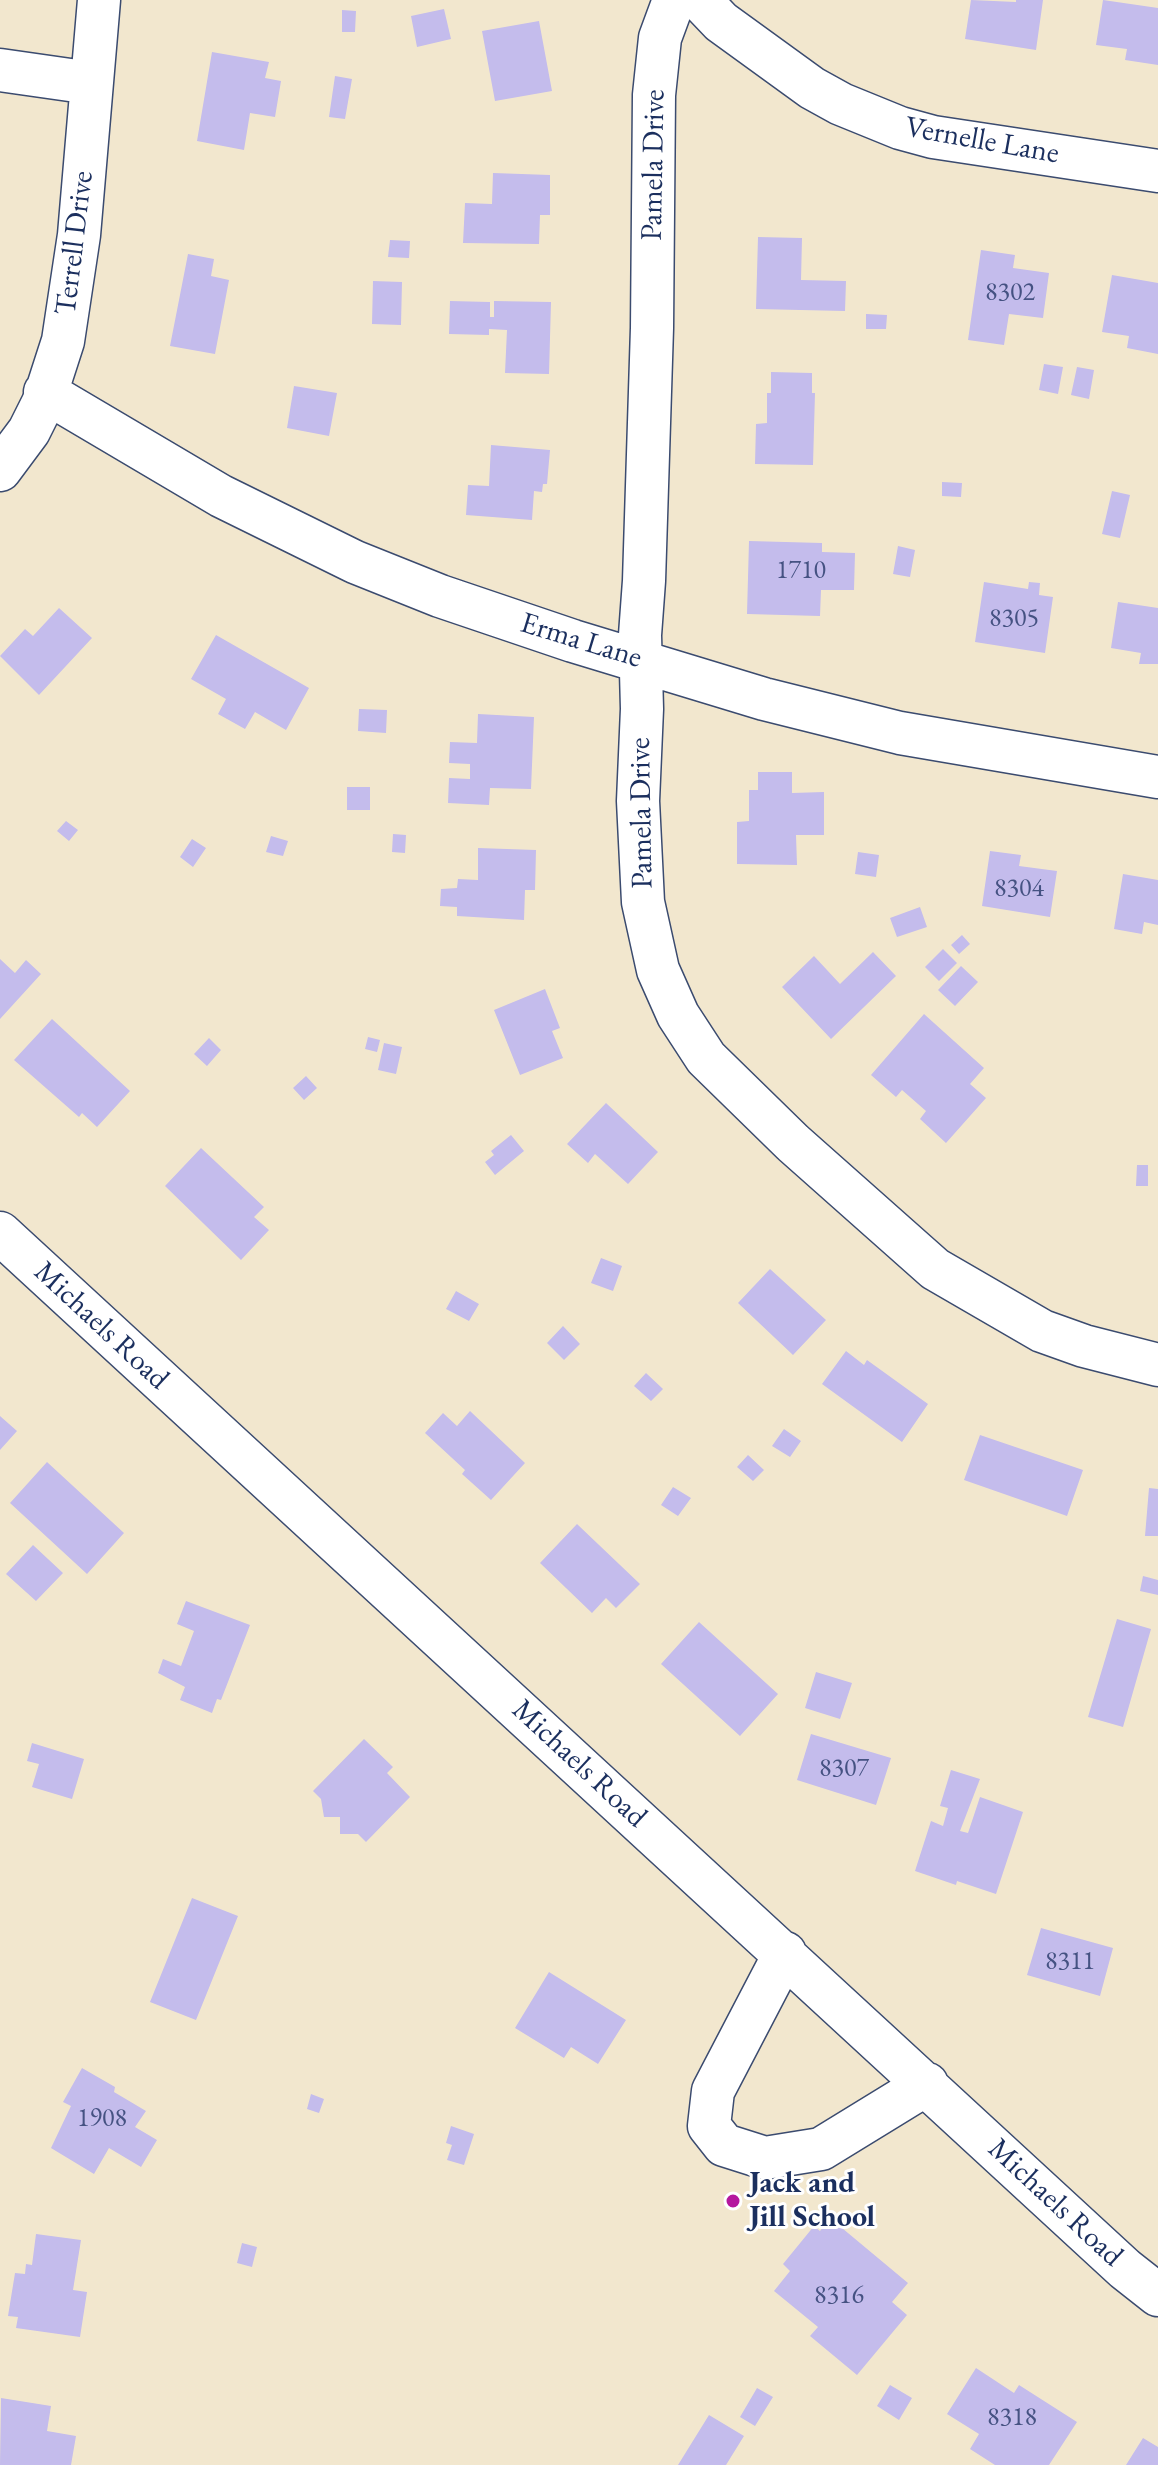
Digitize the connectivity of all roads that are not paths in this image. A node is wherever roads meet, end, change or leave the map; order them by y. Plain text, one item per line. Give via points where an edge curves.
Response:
1 (99, 0) edge
2 (674, 0) edge
3 (700, 0) edge
4 (0, 70) edge
5 (91, 83) junction
6 (1158, 171) edge
7 (45, 392) junction
8 (0, 470) edge
9 (641, 660) junction
10 (1158, 777) edge
11 (0, 1233) edge
12 (1158, 1365) edge
13 (785, 1953) junction
14 (927, 2084) junction
15 (1158, 2295) edge

1 - 5 street, Terrell Drive
2 - 9 street, Pamela Drive via 660,38 654,95
3 - 6 street, Vernelle Lane via 721,22 812,88 900,128
4 - 5 street
5 - 7 street, Terrell Drive via 77,250 63,341
7 - 8 street, Terrell Drive via 29,431
7 - 9 street, Erma Lane via 221,496 355,562 440,596
9 - 10 street, Erma Lane via 764,699 900,733
9 - 12 street, Pamela Drive via 638,801 643,902 658,970 706,1058 935,1269 1042,1331
11 - 13 street, Michaels Road
13 - 14 street, Michaels Road
13 - 14 street via 713,2091 709,2126 724,2145 765,2158 821,2149
14 - 15 street, Michaels Road

